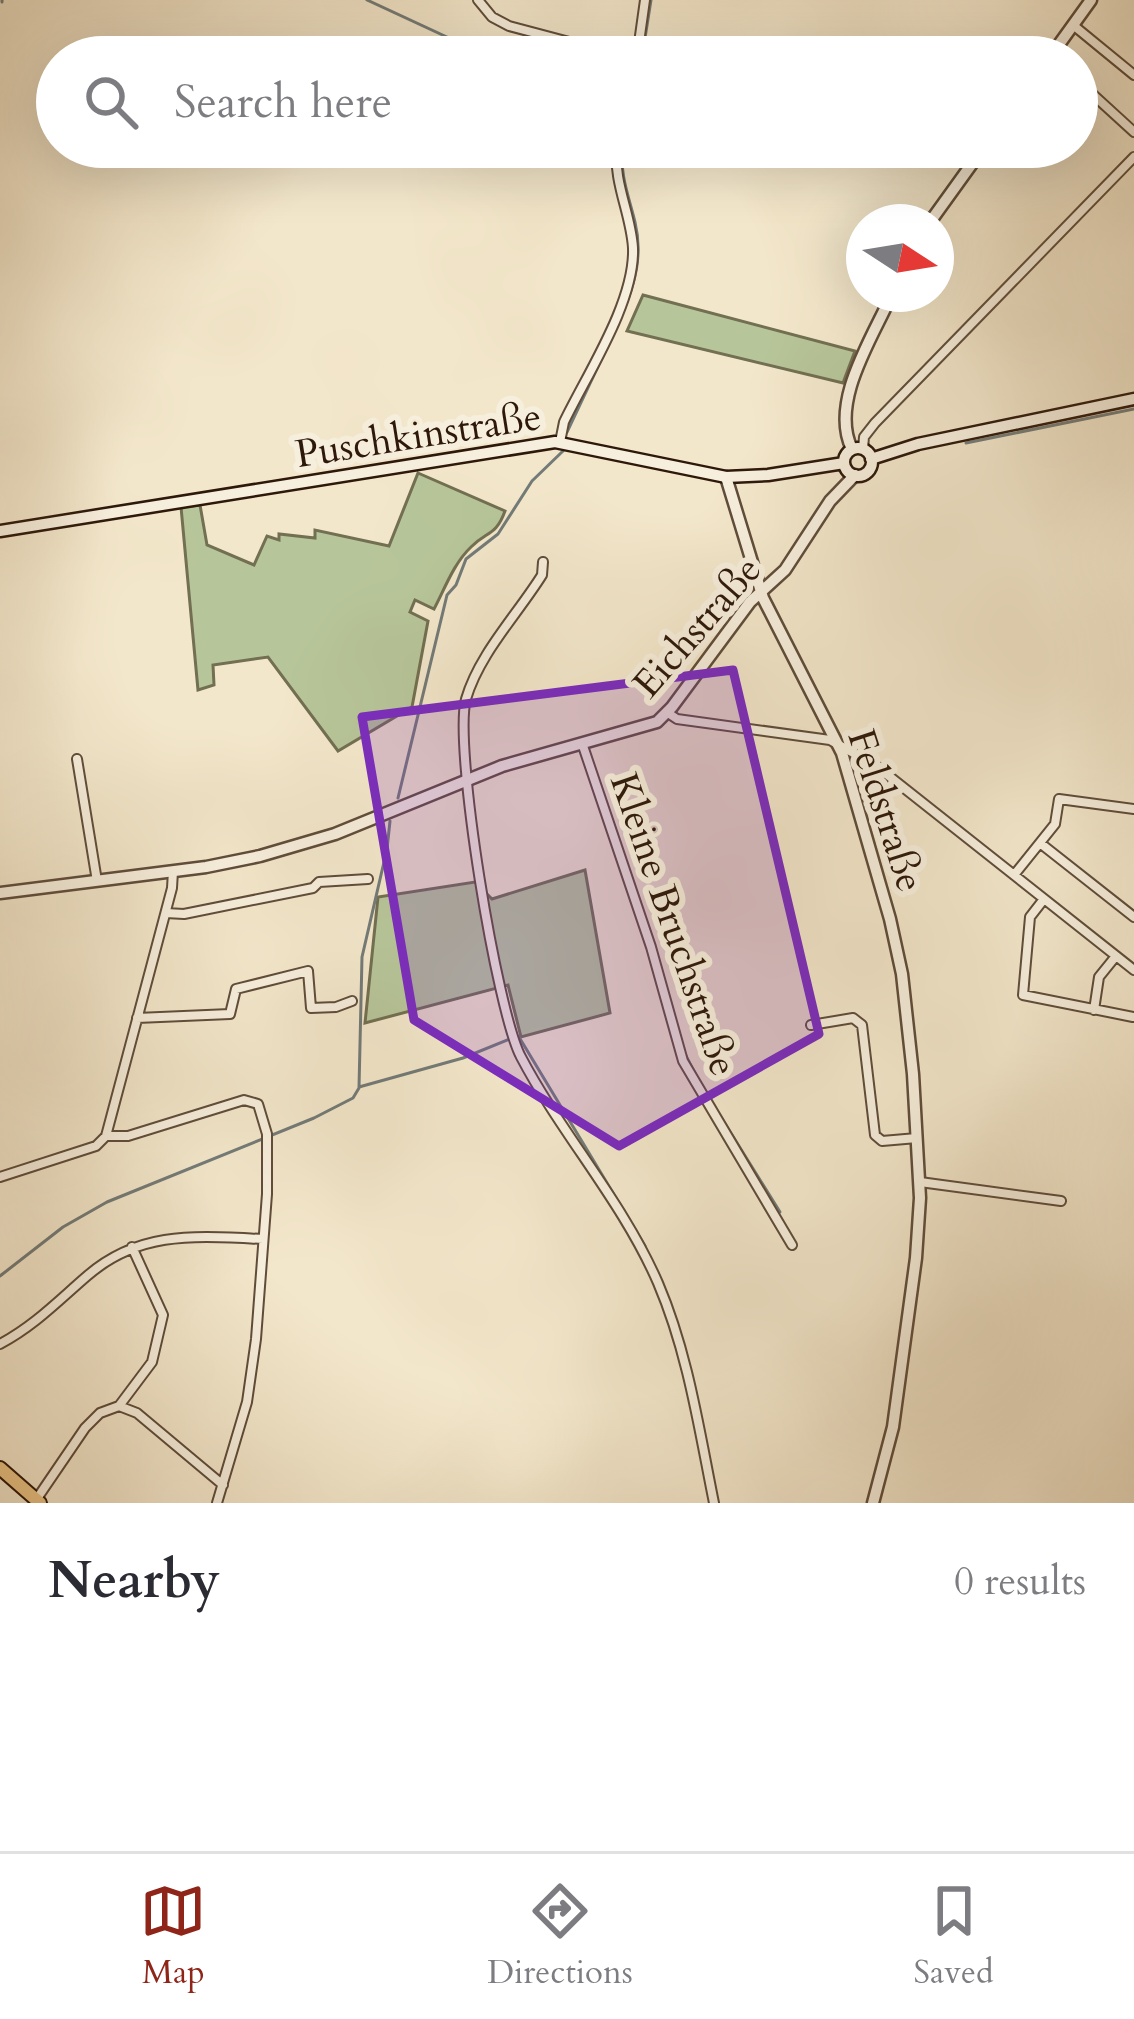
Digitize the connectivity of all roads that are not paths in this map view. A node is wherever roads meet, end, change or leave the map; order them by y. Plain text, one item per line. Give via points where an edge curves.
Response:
1 (478, 0) edge
2 (645, 0) edge
3 (1091, 0) edge
4 (1073, 25) junction
5 (547, 36) edge
6 (640, 36) edge
7 (1065, 36) edge
8 (1088, 36) edge
9 (1098, 43) edge
10 (1132, 68) edge
11 (1098, 99) edge
12 (1134, 132) edge
13 (1134, 158) edge
14 (617, 168) edge
15 (969, 168) edge
16 (943, 204) edge
17 (885, 312) edge
18 (1134, 400) edge
19 (563, 442) junction
20 (862, 452) junction
21 (844, 463) junction
22 (855, 475) junction
23 (726, 477) junction
24 (0, 531) edge
25 (543, 562) dead end
26 (760, 592) junction
27 (668, 713) junction
28 (838, 742) junction
29 (582, 743) junction
30 (77, 759) dead end
31 (469, 778) junction
32 (1134, 809) edge
33 (1040, 843) junction
34 (173, 871) junction
35 (1014, 875) junction
36 (368, 879) dead end
37 (97, 881) junction
38 (0, 893) edge
39 (1044, 899) junction
40 (166, 913) junction
41 (1134, 917) edge
42 (1116, 956) junction
43 (1134, 970) edge
44 (352, 1001) dead end
45 (1094, 1010) junction
46 (1133, 1016) edge
47 (137, 1018) junction
48 (811, 1025) dead end
49 (106, 1136) junction
50 (917, 1138) junction
51 (0, 1178) edge
52 (920, 1182) junction
53 (1061, 1201) dead end
54 (263, 1239) junction
55 (792, 1245) dead end
56 (132, 1246) junction
57 (0, 1344) edge
58 (119, 1406) junction
59 (0, 1468) edge
60 (223, 1485) junction
61 (38, 1502) edge
62 (218, 1503) edge
63 (714, 1503) edge
64 (873, 1503) edge

1 - 5 street via 509,26
2 - 6 street
3 - 4 street
4 - 7 street
4 - 8 street
9 - 10 street
11 - 12 street
13 - 20 street via 865,434
14 - 19 street via 632,266 564,422
15 - 16 street
17 - 20 street via 848,402 845,431
18 - 20 street
19 - 23 street, Puschkinstraße
19 - 24 street, Puschkinstraße
20 - 21 street
20 - 22 street, Eichstraße via 868,472
21 - 22 street
21 - 23 street, Puschkinstraße
22 - 26 street, Eichstraße
23 - 26 street, Feldstraße
25 - 31 street via 469,692
26 - 27 street, Eichstraße
26 - 28 street, Feldstraße
27 - 28 street
27 - 29 street, Eichstraße
28 - 35 street
28 - 50 street, Feldstraße via 900,964
29 - 31 street, Eichstraße
29 - 55 street, Kleine Bruchstraße via 683,1060
30 - 37 street
31 - 34 street, Eichstraße via 318,839
31 - 63 street via 512,1038 657,1281 697,1410
32 - 33 street via 1059,799
33 - 35 street
33 - 41 street
34 - 37 street, Eichstraße
34 - 40 street
35 - 39 street
36 - 40 street
37 - 38 street, Eichstraße
39 - 42 street
39 - 45 street via 1030,917 1023,995
40 - 47 street
42 - 43 street
42 - 45 street via 1100,977
44 - 47 street via 311,1008 308,971 236,989 230,1014
45 - 46 street
47 - 49 street
48 - 50 street via 854,1018 862,1025 875,1135
49 - 51 street
49 - 54 street via 254,1101 267,1138
50 - 52 street, Feldstraße
52 - 53 street
52 - 64 street, Feldstraße via 893,1427
54 - 56 street via 186,1235
54 - 60 street via 247,1402
56 - 57 street
56 - 58 street via 163,1324 152,1362
58 - 60 street
58 - 61 street via 92,1420
59 - 61 main road
60 - 62 street

